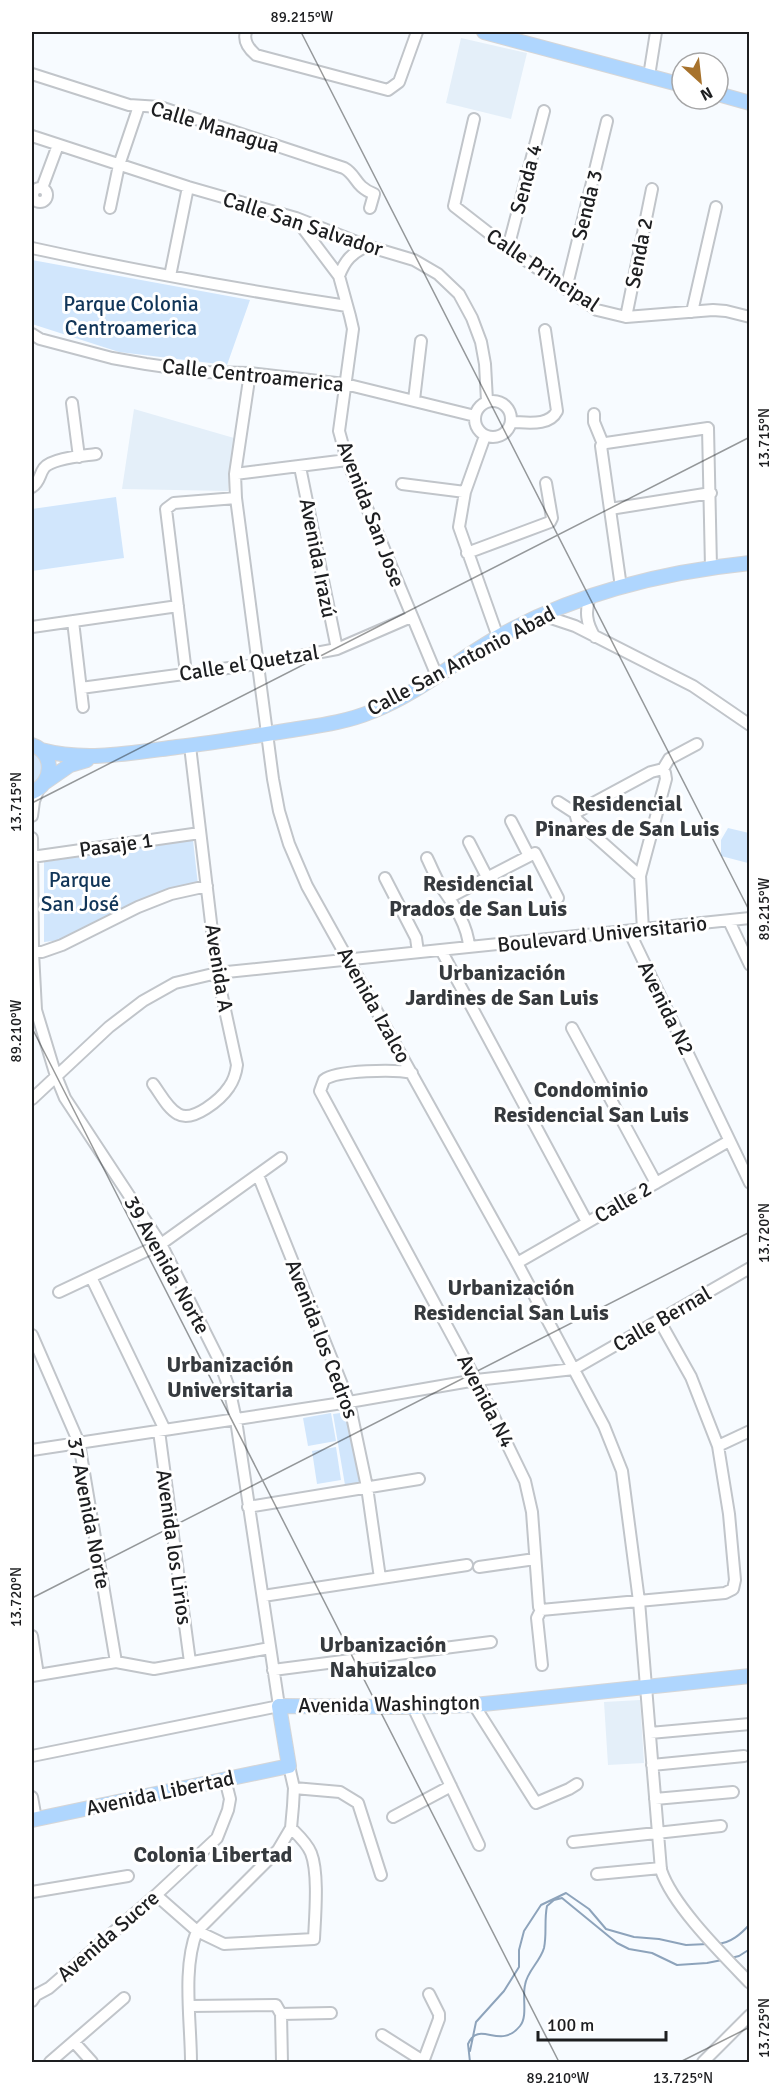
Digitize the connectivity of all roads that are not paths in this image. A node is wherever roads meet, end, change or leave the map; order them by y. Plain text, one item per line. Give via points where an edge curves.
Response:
1 (246, 32) edge
2 (417, 32) edge
3 (483, 32) edge
4 (656, 32) edge
5 (32, 74) edge
6 (649, 76) junction
7 (670, 82) edge
8 (730, 97) edge
9 (750, 103) edge
10 (139, 105) junction
11 (544, 111) dead end
12 (474, 119) dead end
13 (607, 121) dead end
14 (32, 136) edge
15 (58, 145) junction
16 (119, 165) junction
17 (188, 187) junction
18 (42, 188) dead end
19 (652, 189) dead end
20 (716, 207) dead end
21 (110, 208) dead end
22 (370, 208) dead end
23 (296, 218) junction
24 (367, 246) junction
25 (32, 248) edge
26 (508, 248) junction
27 (170, 276) junction
28 (339, 276) junction
29 (566, 289) junction
30 (347, 306) junction
31 (692, 312) junction
32 (626, 317) junction
33 (750, 317) edge
34 (545, 330) dead end
35 (32, 334) edge
36 (421, 341) dead end
37 (250, 373) junction
38 (345, 384) junction
39 (414, 400) junction
40 (487, 401) junction
41 (72, 403) dead end
42 (594, 414) dead end
43 (475, 416) junction
44 (511, 422) junction
45 (485, 436) junction
46 (602, 445) junction
47 (96, 454) dead end
48 (79, 457) junction
49 (346, 460) junction
50 (300, 467) junction
51 (235, 474) junction
52 (546, 483) dead end
53 (402, 484) dead end
54 (32, 487) edge
55 (465, 492) junction
56 (711, 493) junction
57 (236, 498) junction
58 (610, 509) junction
59 (467, 553) junction
60 (750, 563) edge
61 (711, 567) junction
62 (621, 587) junction
63 (590, 596) junction
64 (178, 606) junction
65 (542, 615) junction
66 (411, 617) junction
67 (73, 621) junction
68 (32, 627) edge
69 (498, 637) junction
70 (595, 637) junction
71 (337, 649) junction
72 (258, 664) junction
73 (186, 673) junction
74 (437, 676) junction
75 (81, 688) junction
76 (83, 707) dead end
77 (748, 722) edge
78 (267, 734) junction
79 (697, 744) dead end
80 (35, 745) edge
81 (190, 746) junction
82 (98, 757) junction
83 (663, 770) junction
84 (38, 788) edge
85 (558, 802) dead end
86 (575, 813) junction
87 (32, 816) edge
88 (511, 821) dead end
89 (200, 833) junction
90 (32, 838) edge
91 (469, 842) dead end
92 (532, 855) junction
93 (32, 856) edge
94 (427, 858) dead end
95 (640, 876) junction
96 (385, 878) dead end
97 (487, 878) junction
98 (207, 886) junction
99 (450, 897) junction
100 (558, 898) dead end
101 (750, 918) edge
102 (729, 921) junction
103 (643, 930) junction
104 (629, 931) junction
105 (469, 947) junction
106 (441, 950) junction
107 (33, 952) junction
108 (418, 952) junction
109 (348, 960) junction
110 (750, 965) edge
111 (218, 973) junction
112 (572, 1028) dead end
113 (412, 1073) junction
114 (56, 1076) junction
115 (153, 1084) dead end
116 (32, 1099) edge
117 (729, 1141) junction
118 (281, 1158) dead end
119 (258, 1175) junction
120 (750, 1182) edge
121 (656, 1183) junction
122 (587, 1222) junction
123 (160, 1244) junction
124 (517, 1263) junction
125 (750, 1268) edge
126 (91, 1277) junction
127 (59, 1292) dead end
128 (659, 1320) junction
129 (32, 1335) edge
130 (574, 1369) junction
131 (476, 1380) junction
132 (350, 1402) junction
133 (236, 1420) junction
134 (162, 1431) junction
135 (750, 1431) edge
136 (80, 1443) junction
137 (718, 1446) junction
138 (32, 1450) edge
139 (419, 1479) dead end
140 (367, 1487) junction
141 (248, 1507) junction
142 (535, 1559) junction
143 (467, 1564) dead end
144 (479, 1568) dead end
145 (380, 1578) junction
146 (263, 1596) junction
147 (639, 1601) junction
148 (541, 1610) junction
149 (32, 1636) edge
150 (490, 1642) dead end
151 (270, 1648) junction
152 (116, 1662) junction
153 (190, 1662) junction
154 (542, 1665) dead end
155 (273, 1670) junction
156 (35, 1676) edge
157 (750, 1676) edge
158 (646, 1686) junction
159 (474, 1705) junction
160 (279, 1706) junction
161 (413, 1707) junction
162 (750, 1724) edge
163 (650, 1733) junction
164 (32, 1756) edge
165 (744, 1756) dead end
166 (652, 1765) junction
167 (289, 1766) junction
168 (225, 1779) junction
169 (577, 1784) dead end
170 (451, 1786) junction
171 (294, 1788) junction
172 (734, 1792) dead end
173 (32, 1797) edge
174 (655, 1799) junction
175 (393, 1817) dead end
176 (34, 1819) edge
177 (721, 1826) dead end
178 (291, 1828) junction
179 (658, 1833) junction
180 (573, 1842) dead end
181 (479, 1845) dead end
182 (661, 1868) junction
183 (597, 1874) dead end
184 (381, 1875) dead end
185 (128, 1876) dead end
186 (32, 1892) edge
187 (156, 1895) junction
188 (197, 1931) junction
189 (750, 1983) edge
190 (429, 1994) dead end
191 (33, 1996) edge
192 (124, 1998) dead end
193 (190, 2006) junction
194 (331, 2013) dead end
195 (281, 2014) junction
196 (750, 2015) edge
197 (382, 2035) dead end
198 (74, 2042) junction
199 (713, 2057) edge
200 (50, 2062) edge
201 (92, 2062) edge
202 (191, 2062) edge
203 (282, 2062) edge
204 (423, 2062) edge
205 (703, 2062) edge

1 - 2 street via 248,46 256,56 388,90 399,82
3 - 6 main road
4 - 6 street
5 - 10 street, Calle Managua
6 - 7 main road
8 - 9 main road
10 - 16 street
10 - 22 street, Calle Managua via 160,107 349,170 361,188 374,194
11 - 26 street, Senda 4
12 - 26 street, Calle Principal via 453,203 455,209
13 - 29 street, Senda 3
14 - 15 street, Calle San Salvador
15 - 16 street, Calle San Salvador
15 - 18 street
16 - 17 street, Calle San Salvador
16 - 21 street
17 - 23 street, Calle San Salvador
17 - 27 street
19 - 32 street, Senda 2
20 - 31 street
23 - 24 street, Calle San Salvador
23 - 28 street, Avenida San Jose
24 - 28 street via 353,252
24 - 40 street, Calle San Salvador via 414,260 438,274 459,294 481,342
25 - 27 street
26 - 29 street, Calle Principal
27 - 30 street
28 - 30 street, Avenida San Jose
29 - 32 street, Calle Principal via 597,310
30 - 38 street, Avenida San Jose via 353,329
31 - 32 street, Calle Principal
31 - 33 street, Calle Principal via 726,311
34 - 44 street via 556,411 546,421
35 - 37 street, Calle Centroamerica via 112,358 201,372
36 - 39 street
37 - 38 street, Calle Centroamerica
37 - 51 street, Avenida Izalco
38 - 39 street, Calle Centroamerica
38 - 49 street, Avenida San Jose via 339,431
39 - 43 street, Calle Centroamerica
40 - 43 street
40 - 44 street via 504,404
41 - 48 street
42 - 46 street
43 - 45 street via 477,428
44 - 45 street via 503,434
45 - 55 street
46 - 56 street via 707,427
46 - 58 street
47 - 48 street
48 - 54 street via 53,461
49 - 50 street
49 - 66 street, Avenida San Jose
50 - 51 street
50 - 71 street, Avenida Irazú
51 - 57 street, Avenida Izalco
52 - 59 street via 550,522
53 - 55 street
55 - 59 street via 459,527
56 - 58 street
56 - 61 street
57 - 64 street via 174,503 166,509
57 - 72 street, Avenida Izalco
58 - 62 street
59 - 69 street
60 - 61 main road, Calle San Antonio Abad
61 - 62 main road, Calle San Antonio Abad
62 - 63 main road, Calle San Antonio Abad
63 - 65 main road, Calle San Antonio Abad
63 - 70 street via 587,622
64 - 67 street
64 - 73 street
65 - 69 main road, Calle San Antonio Abad
65 - 70 street
66 - 71 street, Calle el Quetzal
66 - 74 street, Avenida San Jose
67 - 68 street
67 - 75 street
69 - 74 main road, Calle San Antonio Abad
70 - 77 street via 693,686
71 - 72 street, Calle el Quetzal
72 - 73 street, Calle el Quetzal
72 - 78 street, Avenida Izalco
73 - 75 street, Calle el Quetzal
74 - 78 main road, Calle San Antonio Abad via 359,717
75 - 76 street
78 - 81 main road, Calle San Antonio Abad
78 - 109 street, Avenida Izalco via 279,811 297,866
79 - 83 street via 669,759
80 - 82 main road, Calle San Antonio Abad via 60,755
80 - 84 main road via 49,765 49,773
81 - 82 main road, Calle San Antonio Abad
81 - 89 street, Avenida A
82 - 84 main road, Calle San Antonio Abad via 70,765
83 - 86 street via 651,772
83 - 95 street via 666,779
84 - 87 street
85 - 86 street
86 - 95 street via 577,820
88 - 92 street
89 - 93 street, Pasaje 1
89 - 98 street, Avenida A
90 - 93 street, 39 Avenida Norte
91 - 97 street
92 - 97 street
92 - 100 street
93 - 107 street, 39 Avenida Norte
94 - 99 street
95 - 103 street
96 - 108 street via 416,938
97 - 99 street
98 - 107 street via 138,906 62,945
98 - 111 street, Avenida A
99 - 105 street via 468,935
101 - 102 street, Boulevard Universitario
102 - 103 street, Boulevard Universitario
102 - 110 street
103 - 104 street, Boulevard Universitario
104 - 105 street, Boulevard Universitario
104 - 117 street, Avenida N2
105 - 106 street, Boulevard Universitario
106 - 108 street, Boulevard Universitario
106 - 122 street
107 - 114 street, 39 Avenida Norte via 36,1010
108 - 109 street, Boulevard Universitario
109 - 111 street, Boulevard Universitario
109 - 113 street, Avenida Izalco
111 - 114 street, Boulevard Universitario via 175,983 142,1001
111 - 115 street, Avenida A via 237,1065 229,1089 205,1109 187,1116 171,1108
112 - 121 street
113 - 124 street, Avenida Izalco
113 - 131 street, Avenida N4 via 399,1070 333,1074 324,1080 320,1091
114 - 116 street, Boulevard Universitario
114 - 123 street, 39 Avenida Norte via 65,1098
117 - 120 street, Avenida N2
117 - 121 street, Calle 2
118 - 119 street
119 - 123 street
119 - 132 street, Avenida los Cedros
121 - 122 street, Calle 2
122 - 124 street, Calle 2
123 - 126 street
123 - 133 street, 39 Avenida Norte via 219,1360
124 - 130 street, Avenida Izalco
125 - 128 street, Calle Bernal
126 - 127 street
126 - 134 street, Avenida los Lirios
128 - 130 street, Calle Bernal
128 - 137 street via 691,1377
129 - 136 street, 37 Avenida Norte
130 - 131 street
130 - 147 street, Avenida Izalco via 622,1471
131 - 132 street
131 - 142 street, Avenida N4 via 525,1481
132 - 133 street
132 - 140 street, Avenida los Cedros
133 - 134 street
133 - 141 street, 39 Avenida Norte
134 - 136 street
134 - 153 street, Avenida los Lirios
135 - 137 street
136 - 138 street
136 - 152 street, 37 Avenida Norte
137 - 147 street via 729,1514 733,1589
139 - 140 street
140 - 141 street
140 - 145 street, Avenida los Cedros
141 - 146 street, 39 Avenida Norte
142 - 144 street
142 - 148 street, Avenida N4
143 - 145 street
145 - 146 street
146 - 151 street, 39 Avenida Norte
147 - 148 street
147 - 158 street, Avenida Izalco
148 - 154 street, Avenida N4 via 537,1618
149 - 156 street
150 - 155 street
151 - 153 street
151 - 155 street, 39 Avenida Norte
152 - 153 street via 154,1669
152 - 156 street
155 - 160 street, 39 Avenida Norte
157 - 158 main road, Avenida Washington
158 - 159 main road, Avenida Washington
158 - 163 street, Avenida Izalco
159 - 161 main road, Avenida Washington
159 - 169 street via 536,1803
160 - 161 main road, Avenida Washington
160 - 164 street, Avenida Washington
160 - 167 main road
161 - 170 street
162 - 163 street
163 - 166 street, Avenida Izalco
165 - 166 street
166 - 174 street, Avenida Izalco
167 - 168 main road, Avenida Libertad
167 - 171 street
168 - 176 main road, Avenida Libertad
168 - 187 street, Avenida Sucre via 230,1799 216,1838
170 - 175 street
170 - 181 street
171 - 178 street
171 - 184 street via 340,1792 358,1803
172 - 174 street
173 - 176 street
174 - 179 street, Avenida Izalco
177 - 179 street
178 - 188 street via 278,1850
178 - 188 street via 311,1853 315,1870 314,1939 224,1944
179 - 180 street
179 - 182 street, Avenida Izalco
182 - 183 street
182 - 189 street, Avenida Izalco via 666,1886
185 - 186 street
187 - 188 street
187 - 191 street, Avenida Sucre via 49,1988
188 - 193 street via 191,1946
190 - 204 street via 439,2019
192 - 198 street
193 - 195 street via 276,2005
193 - 202 street
194 - 195 street
195 - 203 street
196 - 199 street
197 - 204 street
198 - 200 street
198 - 201 street
199 - 205 street

